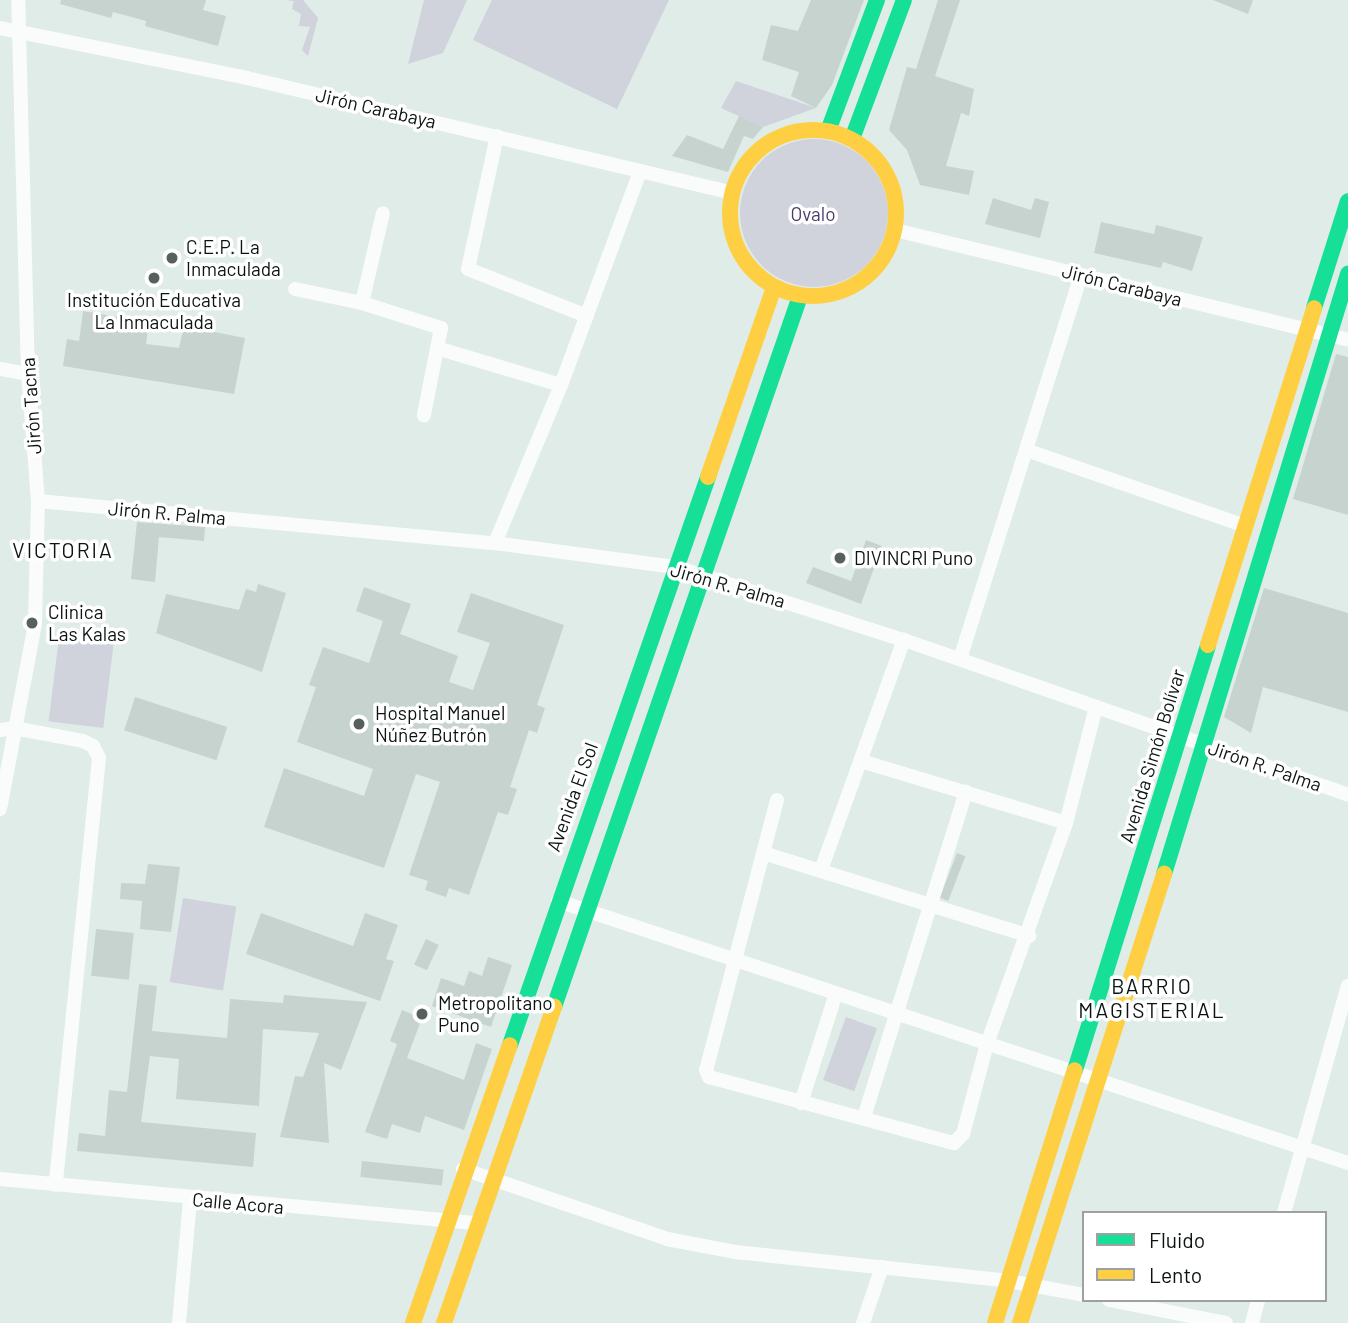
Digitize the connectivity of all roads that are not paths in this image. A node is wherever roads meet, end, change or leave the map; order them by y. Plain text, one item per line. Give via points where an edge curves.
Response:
1 (18, 0) edge
2 (877, 0) edge
3 (904, 0) edge
4 (0, 28) edge
5 (18, 33) junction
6 (828, 131) junction
7 (497, 136) junction
8 (852, 139) junction
9 (640, 172) junction
10 (732, 193) junction
11 (1348, 201) edge
12 (383, 213) dead end
13 (895, 230) junction
14 (1348, 274) edge
15 (1081, 275) junction
16 (774, 286) junction
17 (295, 289) dead end
18 (800, 296) junction
19 (362, 303) junction
20 (587, 316) junction
21 (1308, 331) junction
22 (1328, 336) junction
23 (1348, 340) edge
24 (440, 349) junction
25 (0, 369) edge
26 (28, 374) junction
27 (561, 385) junction
28 (424, 415) dead end
29 (1026, 450) junction
30 (38, 500) junction
31 (1246, 526) junction
32 (495, 543) junction
33 (676, 568) junction
34 (704, 575) junction
35 (904, 640) junction
36 (960, 659) junction
37 (1096, 707) junction
38 (7, 729) edge
39 (1180, 736) junction
40 (1203, 745) junction
41 (861, 761) junction
42 (966, 792) junction
43 (1348, 795) edge
44 (777, 800) dead end
45 (0, 809) edge
46 (1066, 824) junction
47 (763, 853) junction
48 (821, 870) junction
49 (558, 901) junction
50 (927, 907) junction
51 (588, 910) junction
52 (1029, 936) junction
53 (734, 957) junction
54 (1348, 986) edge
55 (836, 993) junction
56 (896, 1014) junction
57 (987, 1044) junction
58 (1077, 1072) junction
59 (1100, 1080) junction
60 (802, 1103) junction
61 (863, 1116) junction
62 (1303, 1148) junction
63 (1348, 1163) edge
64 (463, 1169) junction
65 (0, 1179) edge
66 (493, 1179) junction
67 (57, 1185) junction
68 (190, 1199) junction
69 (1285, 1211) edge
70 (445, 1219) junction
71 (477, 1223) junction
72 (882, 1267) junction
73 (1009, 1281) junction
74 (1032, 1285) junction
75 (1082, 1295) edge
76 (1120, 1302) edge
77 (1257, 1302) edge
78 (179, 1323) edge
79 (413, 1323) edge
80 (444, 1323) edge
81 (863, 1323) edge
82 (995, 1323) edge
83 (1020, 1323) edge
84 (1226, 1323) edge
85 (1252, 1323) edge

1 - 5 street, Jirón Tacna
2 - 6 main road
3 - 8 main road
4 - 5 street, Jirón Carabaya
5 - 7 street, Jirón Carabaya via 247,78
5 - 26 street, Jirón Tacna
6 - 8 main road
6 - 10 main road via 803,130 758,150 741,170
7 - 9 street, Jirón Carabaya
7 - 20 street via 468,269
8 - 13 main road via 874,156 889,178 897,204
9 - 10 street, Jirón Carabaya
9 - 20 street
10 - 16 main road via 730,220 737,247 752,270
11 - 21 main road, Avenida Simón Bolívar
12 - 19 street
13 - 15 street, Jirón Carabaya
13 - 18 main road via 887,254 871,274 850,289
14 - 22 main road
15 - 21 street, Jirón Carabaya
15 - 29 street
16 - 18 main road
16 - 33 main road, Avenida El Sol
17 - 19 street
18 - 34 main road
19 - 24 street via 436,323 441,328
20 - 27 street
21 - 22 street, Jirón Carabaya
21 - 31 main road, Avenida Simón Bolívar
22 - 23 street, Jirón Carabaya
22 - 40 main road
24 - 27 street
24 - 28 street
25 - 26 street
26 - 30 street, Jirón Tacna
27 - 32 street
29 - 31 street
29 - 36 street
30 - 32 street, Jirón R. Palma
30 - 38 street, Jirón Tacna via 35,624
31 - 39 main road, Avenida Simón Bolívar
32 - 33 street, Jirón R. Palma
33 - 34 street, Jirón R. Palma
33 - 49 main road, Avenida El Sol
34 - 35 street, Jirón R. Palma
34 - 51 main road
35 - 36 street, Jirón R. Palma
35 - 41 street
36 - 37 street, Jirón R. Palma
37 - 39 street, Jirón R. Palma
37 - 46 street
38 - 45 street, Jirón Tacna
38 - 67 street via 83,741 93,746 99,758
39 - 40 street, Jirón R. Palma
39 - 58 main road, Avenida Simón Bolívar
40 - 43 street, Jirón R. Palma
40 - 59 main road
41 - 42 street
41 - 48 street
42 - 46 street
42 - 50 street
44 - 47 street
46 - 52 street
47 - 48 street
47 - 53 street
48 - 50 street
49 - 51 street
49 - 64 main road, Avenida El Sol
50 - 52 street
50 - 56 street
51 - 53 street
51 - 66 main road
52 - 57 street
53 - 55 street
53 - 60 street via 706,1070 709,1077
54 - 62 street
55 - 56 street
55 - 60 street
56 - 57 street
56 - 61 street
57 - 58 street
57 - 61 street via 959,1140 949,1143
58 - 59 street
58 - 73 main road, Avenida Simón Bolívar
59 - 62 street
59 - 74 main road
60 - 61 street
62 - 63 street
62 - 69 street
64 - 66 street
64 - 70 main road, Avenida El Sol
65 - 67 street, Calle Acora
66 - 71 main road
66 - 72 street via 667,1239 735,1252
67 - 68 street, Calle Acora
68 - 70 street, Calle Acora
68 - 78 street
70 - 71 street, Calle Acora
70 - 79 main road, Avenida El Sol
71 - 80 main road
72 - 73 street
72 - 81 street
73 - 74 street
73 - 82 main road, Avenida Simón Bolívar
74 - 75 street
74 - 83 main road
76 - 84 street
77 - 85 street

